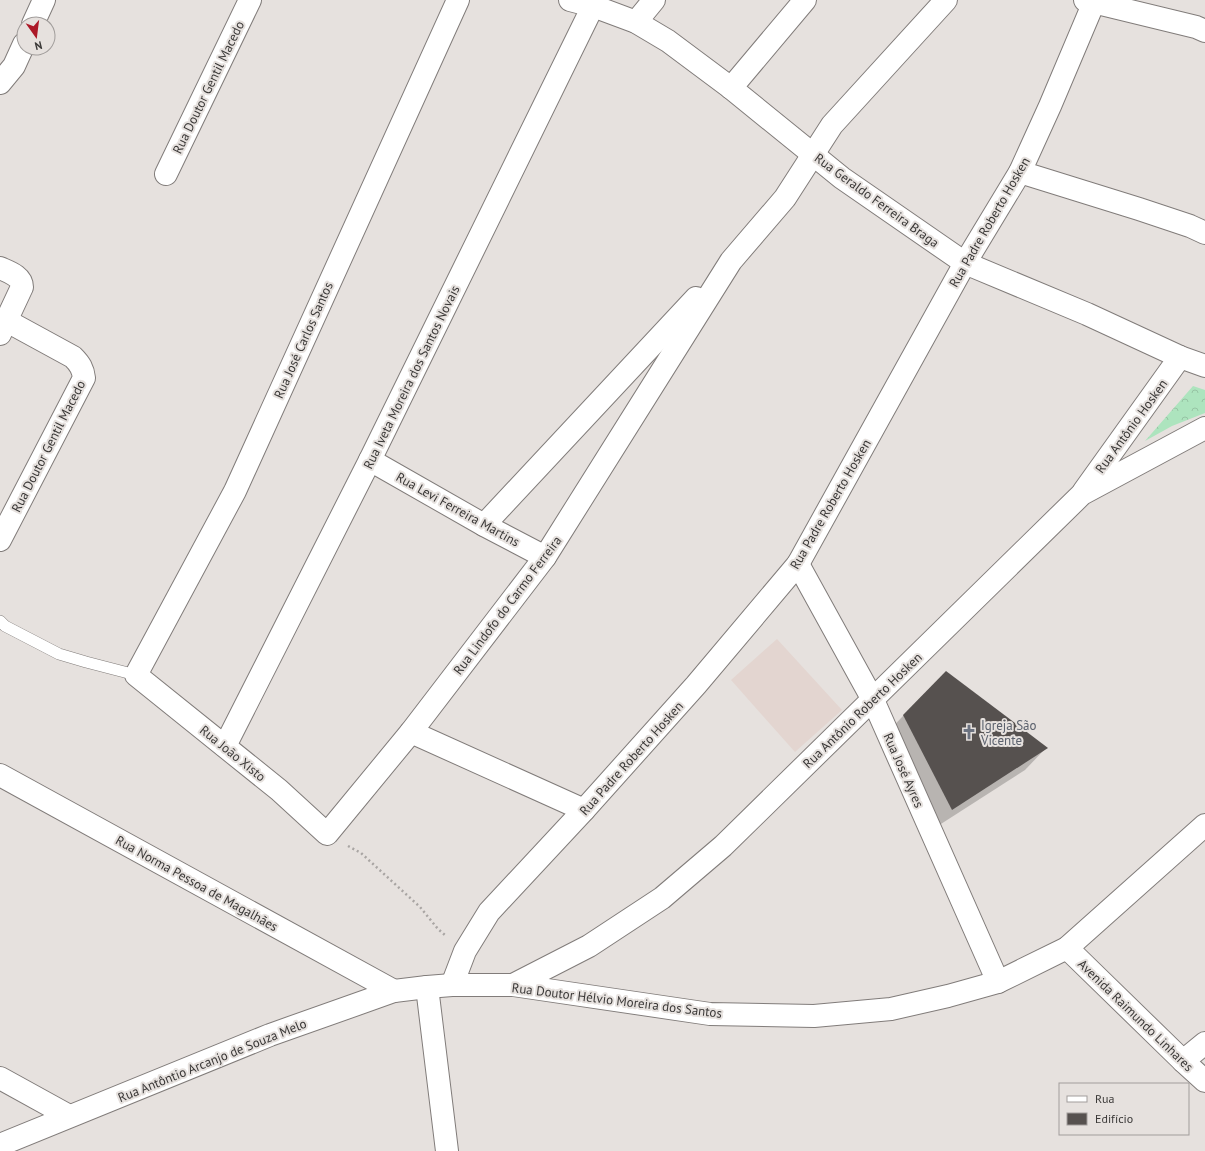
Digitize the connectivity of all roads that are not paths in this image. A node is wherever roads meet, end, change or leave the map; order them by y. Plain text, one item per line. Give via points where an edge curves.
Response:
1 (44, 0) edge
2 (250, 0) edge
3 (458, 0) edge
4 (570, 0) edge
5 (654, 0) edge
6 (805, 0) edge
7 (946, 0) edge
8 (1089, 1) edge
9 (593, 6) junction
10 (37, 16) edge
11 (636, 22) junction
12 (1205, 31) edge
13 (19, 56) edge
14 (0, 83) edge
15 (731, 88) junction
16 (813, 154) junction
17 (1020, 172) junction
18 (166, 174) dead end
19 (1205, 233) edge
20 (731, 260) junction
21 (965, 263) junction
22 (0, 268) edge
23 (4, 327) edge
24 (1180, 357) junction
25 (1205, 366) edge
26 (1205, 428) edge
27 (370, 460) junction
28 (1082, 494) junction
29 (484, 525) junction
30 (0, 540) edge
31 (545, 557) junction
32 (798, 564) junction
33 (0, 621) edge
34 (136, 675) junction
35 (873, 700) junction
36 (411, 732) junction
37 (225, 746) junction
38 (0, 775) edge
39 (584, 810) junction
40 (1205, 825) edge
41 (327, 834) joint
42 (1067, 948) junction
43 (998, 982) junction
44 (452, 985) junction
45 (513, 985) junction
46 (427, 987) junction
47 (394, 991) junction
48 (1205, 1043) edge
49 (1183, 1061) junction
50 (0, 1078) edge
51 (1205, 1081) edge
52 (69, 1116) junction
53 (0, 1145) edge
54 (447, 1151) edge

1 - 10 street
2 - 18 street, Rua Doutor Gentil Macedo
3 - 34 street, Rua José Carlos Santos via 235,491
4 - 9 street, Rua Geraldo Ferreira Braga
5 - 11 street
6 - 15 street
7 - 16 street, Rua Lindofo do Carmo Ferreira via 832,125
8 - 12 street
8 - 17 street, Rua Padre Roberto Hosken via 1050,106
9 - 11 street, Rua Geraldo Ferreira Braga
9 - 27 street, Rua Iveta Moreira dos Santos Novais
11 - 15 street, Rua Geraldo Ferreira Braga
13 - 14 street
15 - 16 street, Rua Geraldo Ferreira Braga
16 - 20 street, Rua Lindofo do Carmo Ferreira via 785,198
16 - 21 street, Rua Geraldo Ferreira Braga via 842,178
17 - 19 street via 1139,208
17 - 21 street, Rua Padre Roberto Hosken
20 - 29 street, Rua Lindofo do Carmo Ferreira
20 - 31 street, Rua Lindofo do Carmo Ferreira
21 - 24 street, Rua Geraldo Ferreira Braga via 1087,314
21 - 32 street, Rua Padre Roberto Hosken
22 - 23 street via 22,282 21,290
23 - 30 street, Rua Doutor Gentil Macedo via 73,357 80,363 84,378
24 - 25 street, Rua Geraldo Ferreira Braga
24 - 28 street, Rua Antônio Hosken
26 - 28 street, Rua Antônio Roberto Hosken
27 - 29 street, Rua Levi Ferreira Martins
27 - 37 street, Rua Iveta Moreira dos Santos Novais
28 - 35 street, Rua Antônio Roberto Hosken
29 - 31 street, Rua Levi Ferreira Martins
31 - 36 street, Rua Lindofo do Carmo Ferreira
32 - 35 street, Rua José Ayres
32 - 39 street, Rua Padre Roberto Hosken via 696,685
33 - 34 lane via 59,654
34 - 37 street, Rua João Xisto
35 - 43 street, Rua José Ayres
35 - 45 street, Rua Antônio Roberto Hosken via 723,846 662,898 589,946
36 - 39 street
36 - 41 street, Rua Lindofo do Carmo Ferreira
37 - 41 street, Rua João Xisto
38 - 47 street, Rua Norma Pessoa de Magalhães
39 - 44 street, Rua Padre Roberto Hosken via 489,912 465,950
40 - 42 street, Rua Doutor Hélvio Moreira dos Santos
42 - 43 street, Rua Doutor Hélvio Moreira dos Santos
42 - 49 street, Avenida Raimundo Linhares
43 - 45 street, Rua Doutor Hélvio Moreira dos Santos via 890,1009 814,1016 710,1014
44 - 45 street, Rua Doutor Hélvio Moreira dos Santos
44 - 46 street, Rua Doutor Hélvio Moreira dos Santos
46 - 47 street, Rua Antôntio Arcanjo de Souza Melo
46 - 54 street
47 - 52 street, Rua Antôntio Arcanjo de Souza Melo via 270,1035
48 - 49 street
49 - 51 street, Avenida Raimundo Linhares
50 - 52 street
52 - 53 street, Rua Antôntio Arcanjo de Souza Melo

